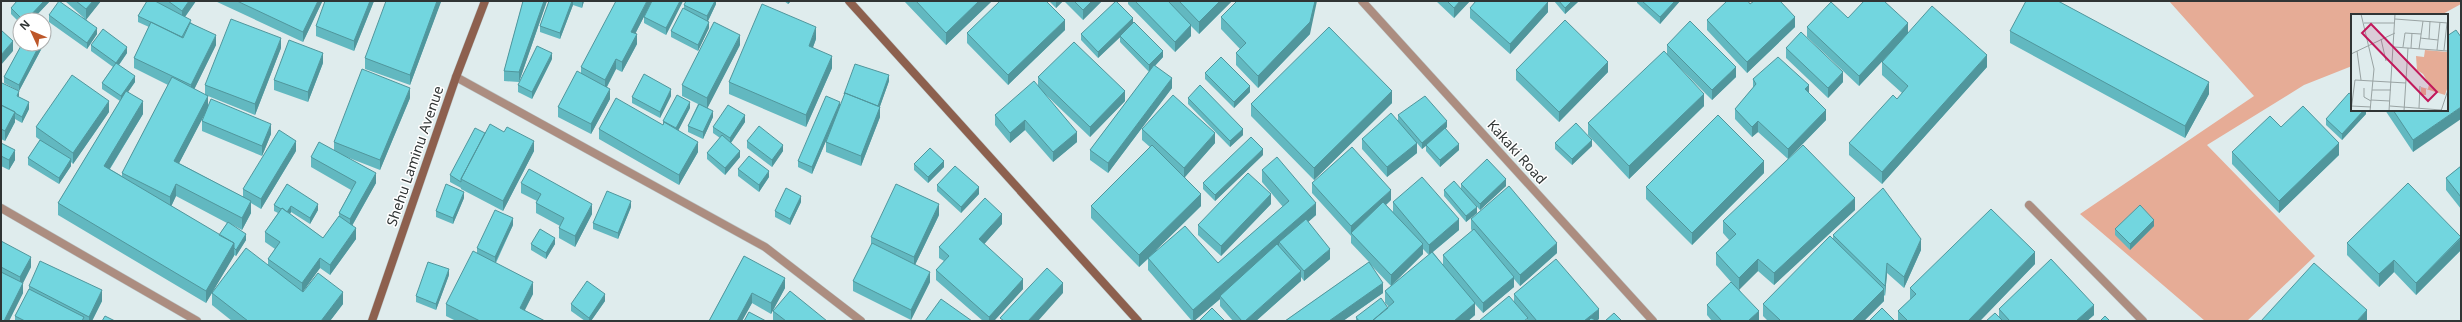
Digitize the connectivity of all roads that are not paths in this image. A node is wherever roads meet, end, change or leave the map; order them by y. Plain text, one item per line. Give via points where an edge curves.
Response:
1 (485, 1) edge
2 (849, 1) edge
3 (1362, 1) edge
4 (456, 77) junction
5 (2029, 205) dead end
6 (1, 208) edge
7 (197, 321) edge
8 (372, 321) edge
9 (861, 321) edge
10 (1138, 321) edge
11 (1654, 321) edge
12 (2143, 321) edge

1 - 4 street, Shehu Laminu Avenue
2 - 10 street
3 - 11 street, Kakaki Road
4 - 8 street, Shehu Laminu Avenue
4 - 9 street via 765,247
5 - 12 street
6 - 7 street

